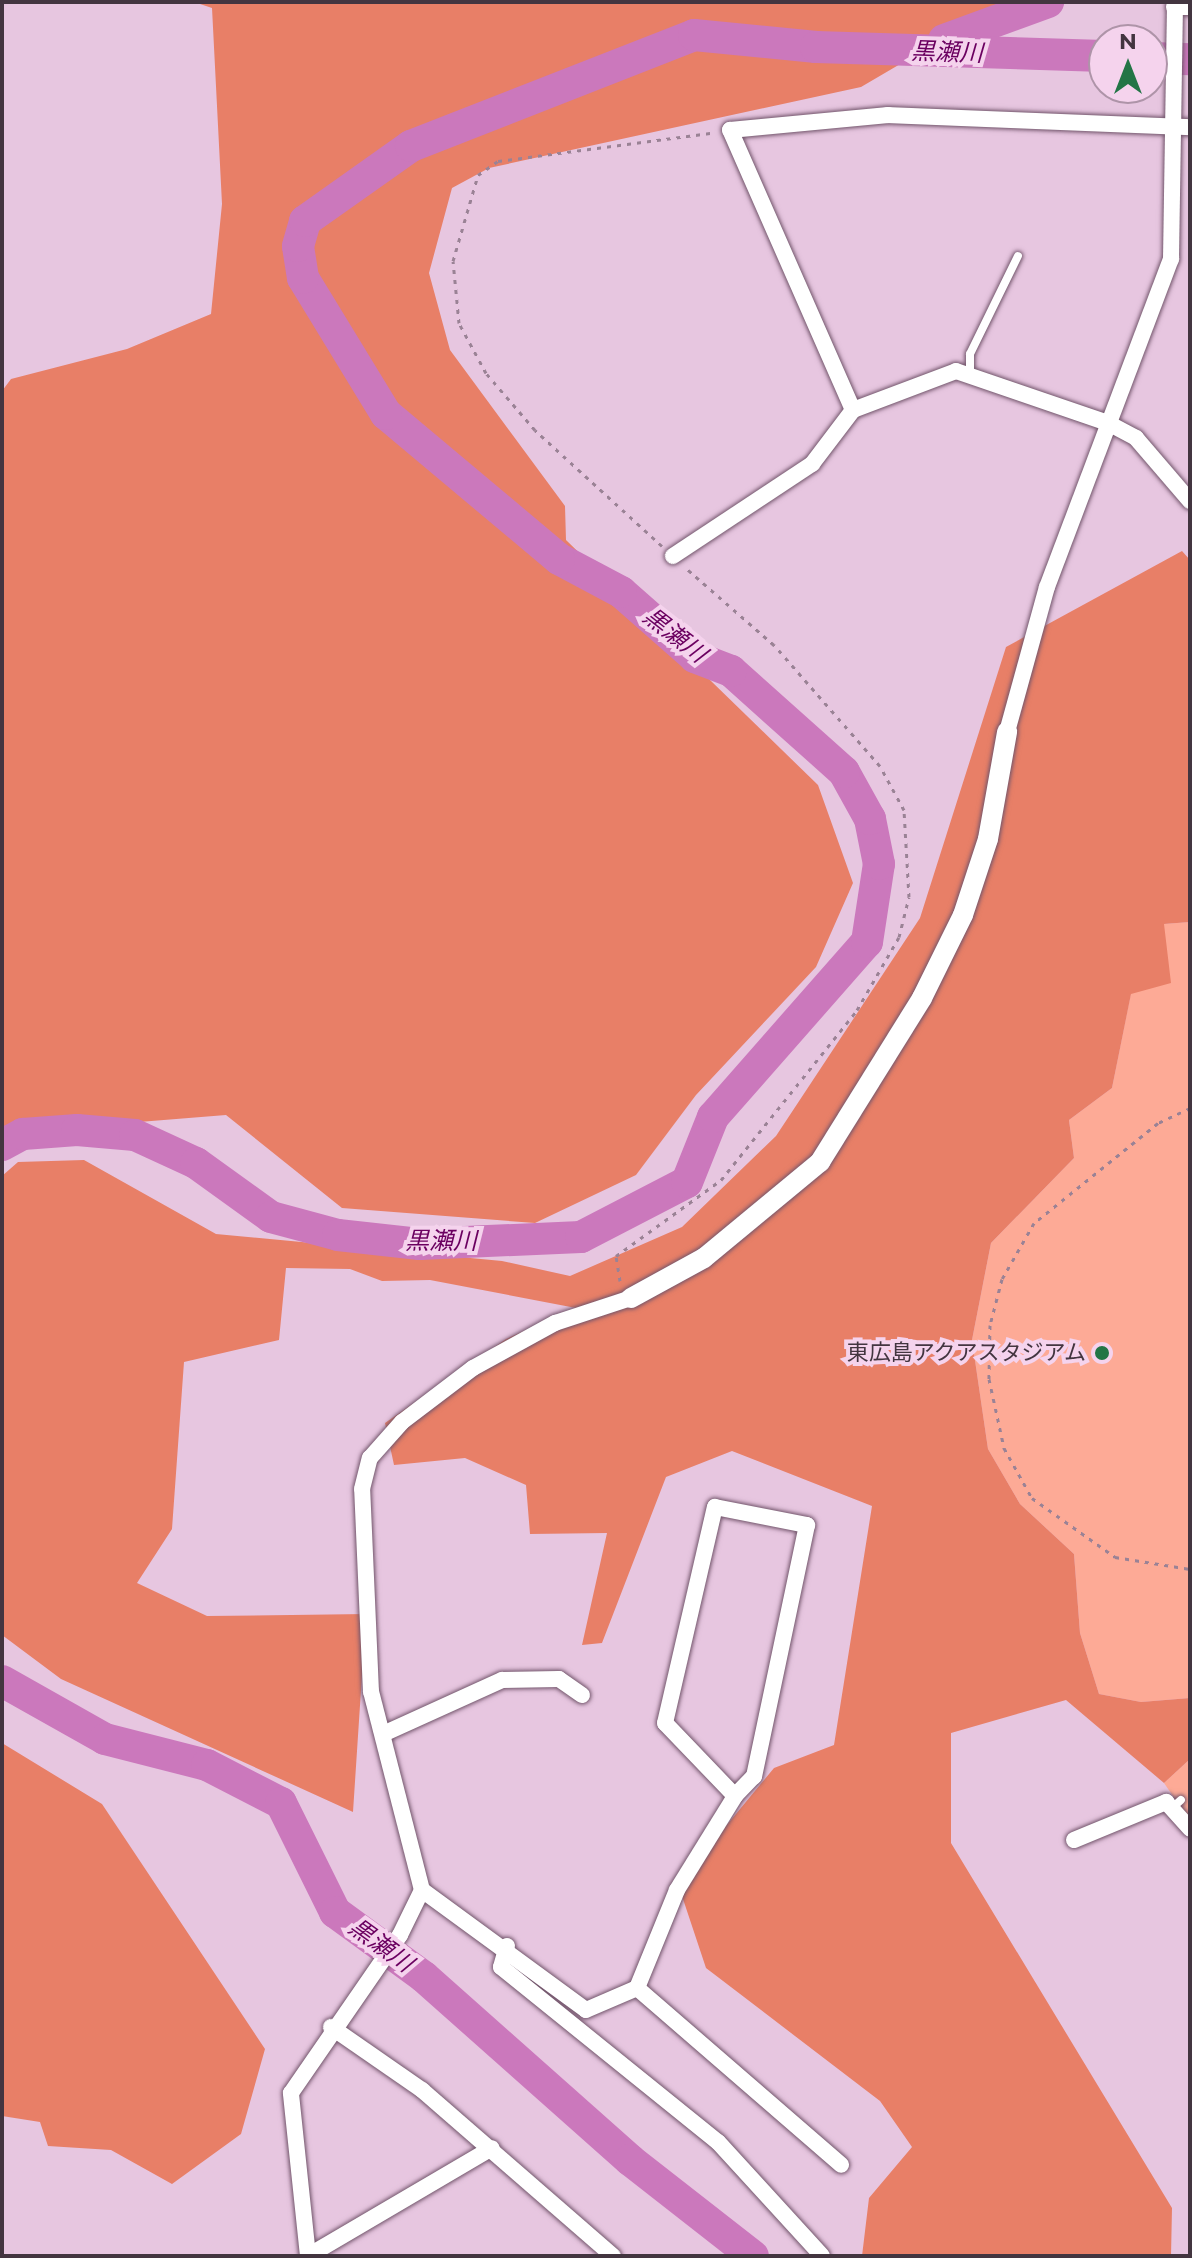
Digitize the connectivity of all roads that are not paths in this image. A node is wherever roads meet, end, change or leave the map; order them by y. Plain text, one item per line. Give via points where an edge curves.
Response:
1 (1178, 8) edge
2 (1170, 125) junction
3 (1190, 127) edge
4 (1018, 256) dead end
5 (970, 376) junction
6 (853, 410) junction
7 (1108, 423) junction
8 (1190, 501) edge
9 (673, 556) road end
10 (1007, 732) joint
11 (631, 1298) joint
12 (582, 1695) dead end
13 (383, 1734) junction
14 (735, 1796) junction
15 (1190, 1829) edge
16 (1074, 1840) dead end
17 (419, 1895) junction
18 (507, 1946) junction
19 (637, 1988) junction
20 (335, 2022) junction
21 (492, 2148) junction
22 (841, 2165) dead end
23 (308, 2256) edge
24 (613, 2256) edge
25 (822, 2256) edge

1 - 2 street
2 - 3 street
2 - 6 street via 888,115 730,130
2 - 7 street via 1171,259
4 - 5 lane via 970,354
5 - 6 street via 956,371
5 - 7 street
6 - 9 street via 812,464
7 - 8 street via 1136,438
7 - 10 street via 1047,587
10 - 11 street via 988,839 963,915 922,998 820,1162 704,1258
11 - 13 street via 555,1323 473,1368 402,1422 370,1458 362,1489 365,1581 371,1692
12 - 13 street via 559,1679 502,1680
13 - 17 street
14 - 14 street via 754,1776 807,1525 715,1507 665,1723
14 - 19 street via 677,1890
15 - 16 street via 1176,1804 1166,1802
17 - 18 street
17 - 20 street via 400,1935
18 - 19 street via 586,2010
18 - 25 street via 501,1967 718,2142
19 - 22 street
20 - 21 street
20 - 23 street via 289,2110
21 - 23 street
21 - 24 street

